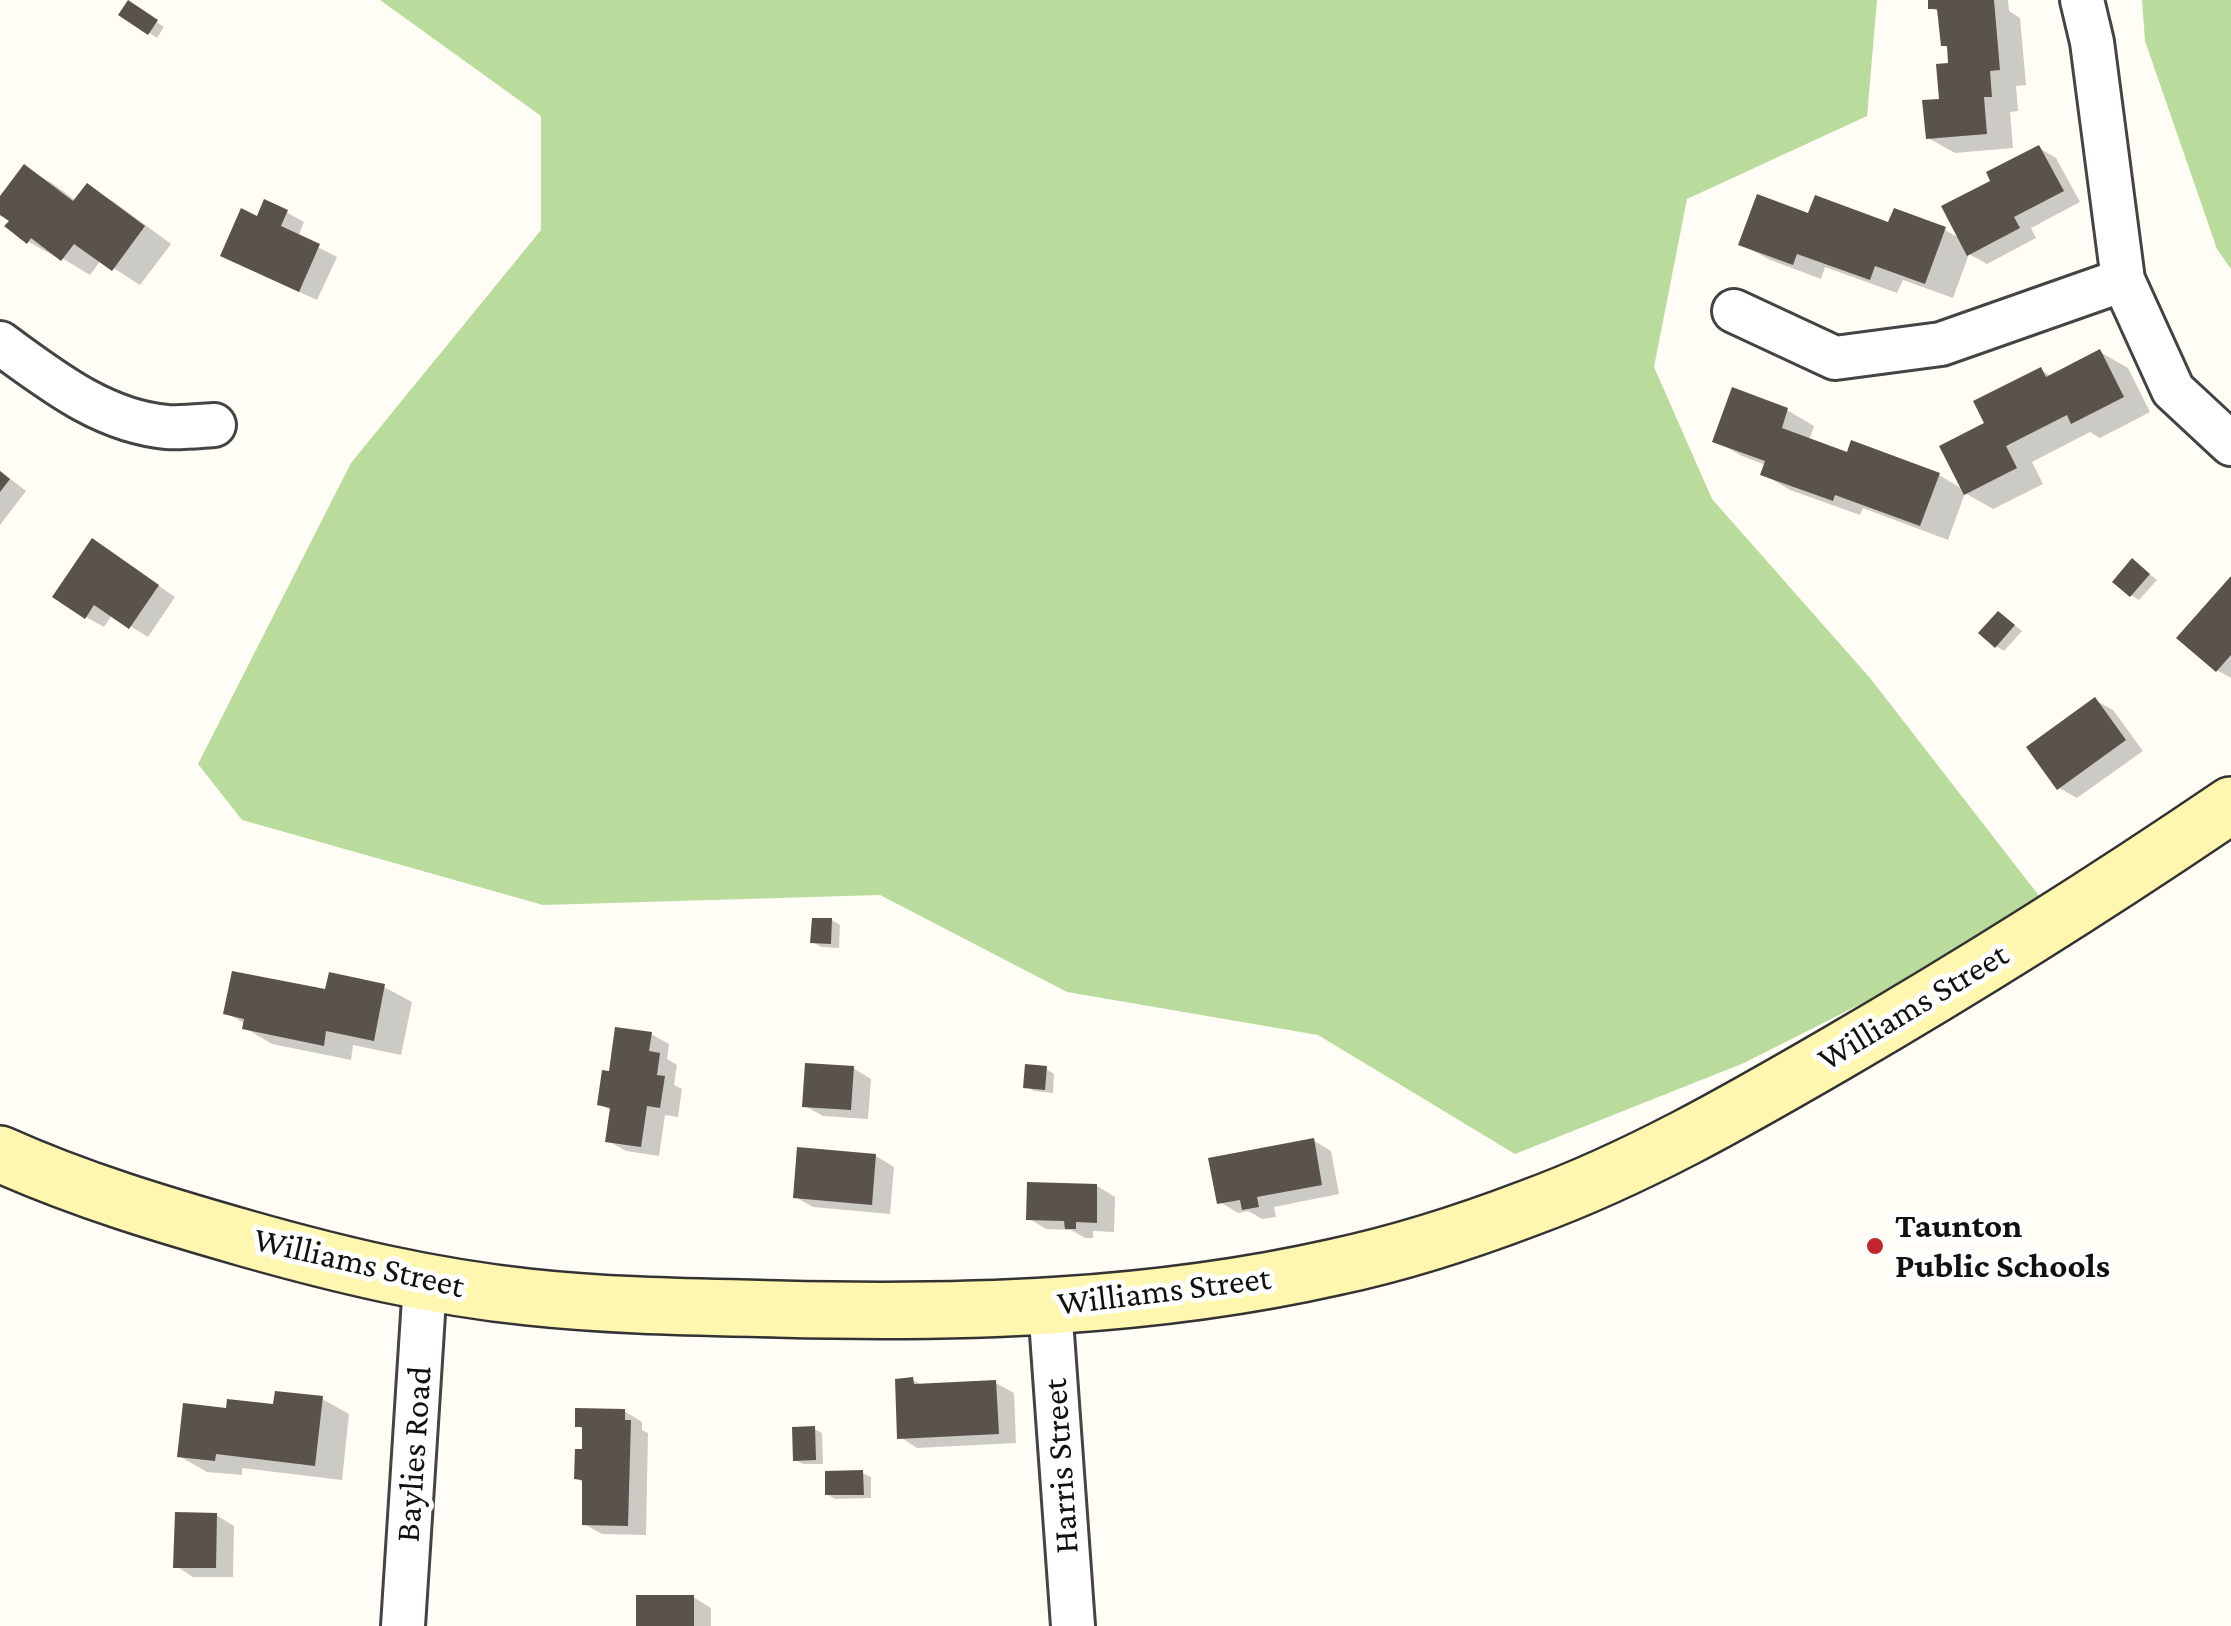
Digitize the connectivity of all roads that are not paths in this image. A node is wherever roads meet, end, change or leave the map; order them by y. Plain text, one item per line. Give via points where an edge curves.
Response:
1 (2082, 0) edge
2 (2123, 280) junction
3 (1734, 311) dead end
4 (0, 343) edge
5 (214, 425) dead end
6 (2231, 444) edge
7 (2231, 805) edge
8 (0, 1154) edge
9 (425, 1283) junction
10 (1050, 1306) junction
11 (403, 1626) edge
12 (1072, 1626) edge

1 - 2 street
2 - 3 street via 1941,344 1835,358
2 - 6 street via 2173,390
4 - 5 street via 77,397 122,419
7 - 10 street, Williams Street via 1891,1022 1625,1170 1451,1235 1337,1267 1243,1285
8 - 9 street, Williams Street via 196,1224
9 - 10 street, Williams Street via 649,1305 928,1311
9 - 11 street, Baylies Road
10 - 12 street, Harris Street

